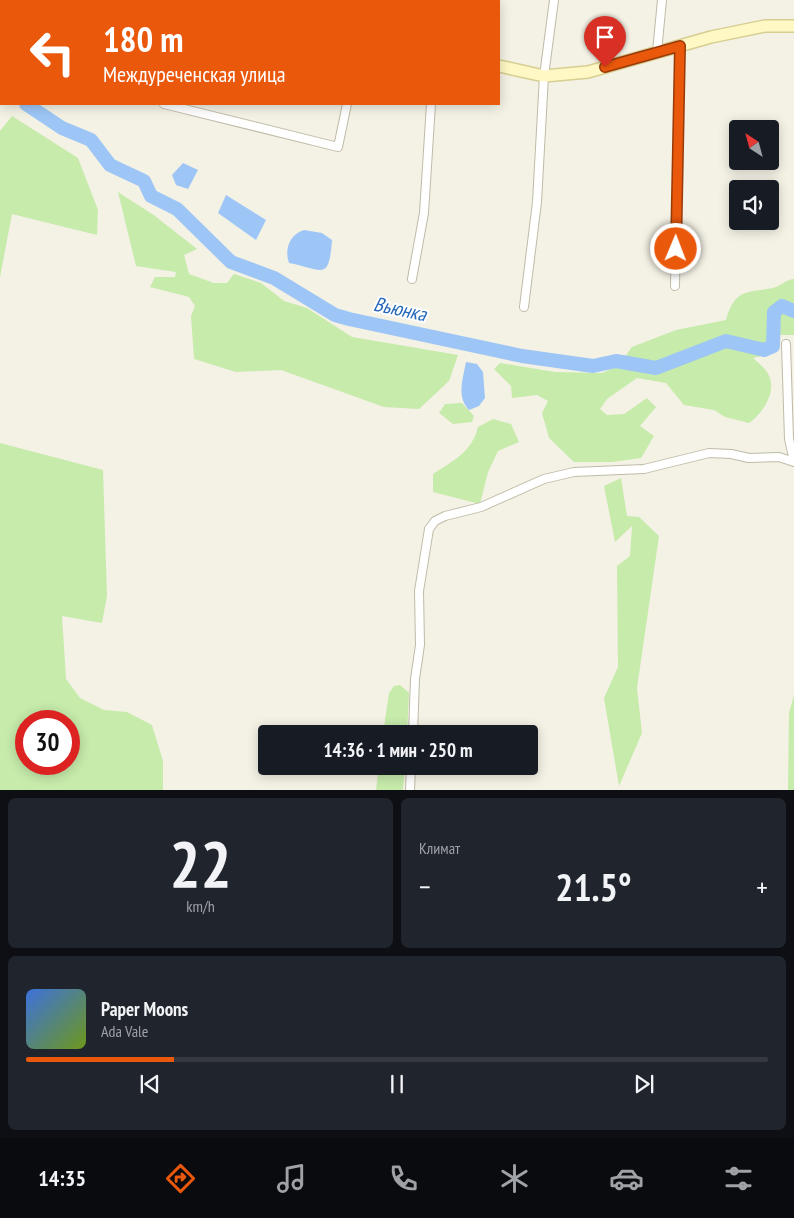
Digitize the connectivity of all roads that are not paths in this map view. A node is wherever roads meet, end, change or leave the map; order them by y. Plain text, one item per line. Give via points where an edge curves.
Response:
1 (554, 0) edge
2 (662, 0) edge
3 (794, 26) edge
4 (680, 46) junction
5 (657, 52) junction
6 (500, 66) edge
7 (544, 76) junction
8 (168, 105) edge
9 (348, 105) edge
10 (431, 105) edge
11 (412, 279) dead end
12 (675, 286) dead end
13 (524, 307) dead end
14 (786, 344) dead end
15 (794, 461) edge
16 (413, 725) edge
17 (411, 775) edge
18 (410, 790) edge

1 - 7 street
2 - 5 street
3 - 4 street via 765,26
4 - 5 street
4 - 12 street
5 - 7 street via 588,72
6 - 7 street
7 - 13 street via 537,202
8 - 9 street via 338,147
10 - 11 street via 424,214
14 - 15 street via 789,439
15 - 16 street via 779,457 749,458 709,453 644,469 574,472 544,479 481,507 435,521 429,530 419,591 420,645
17 - 18 street

